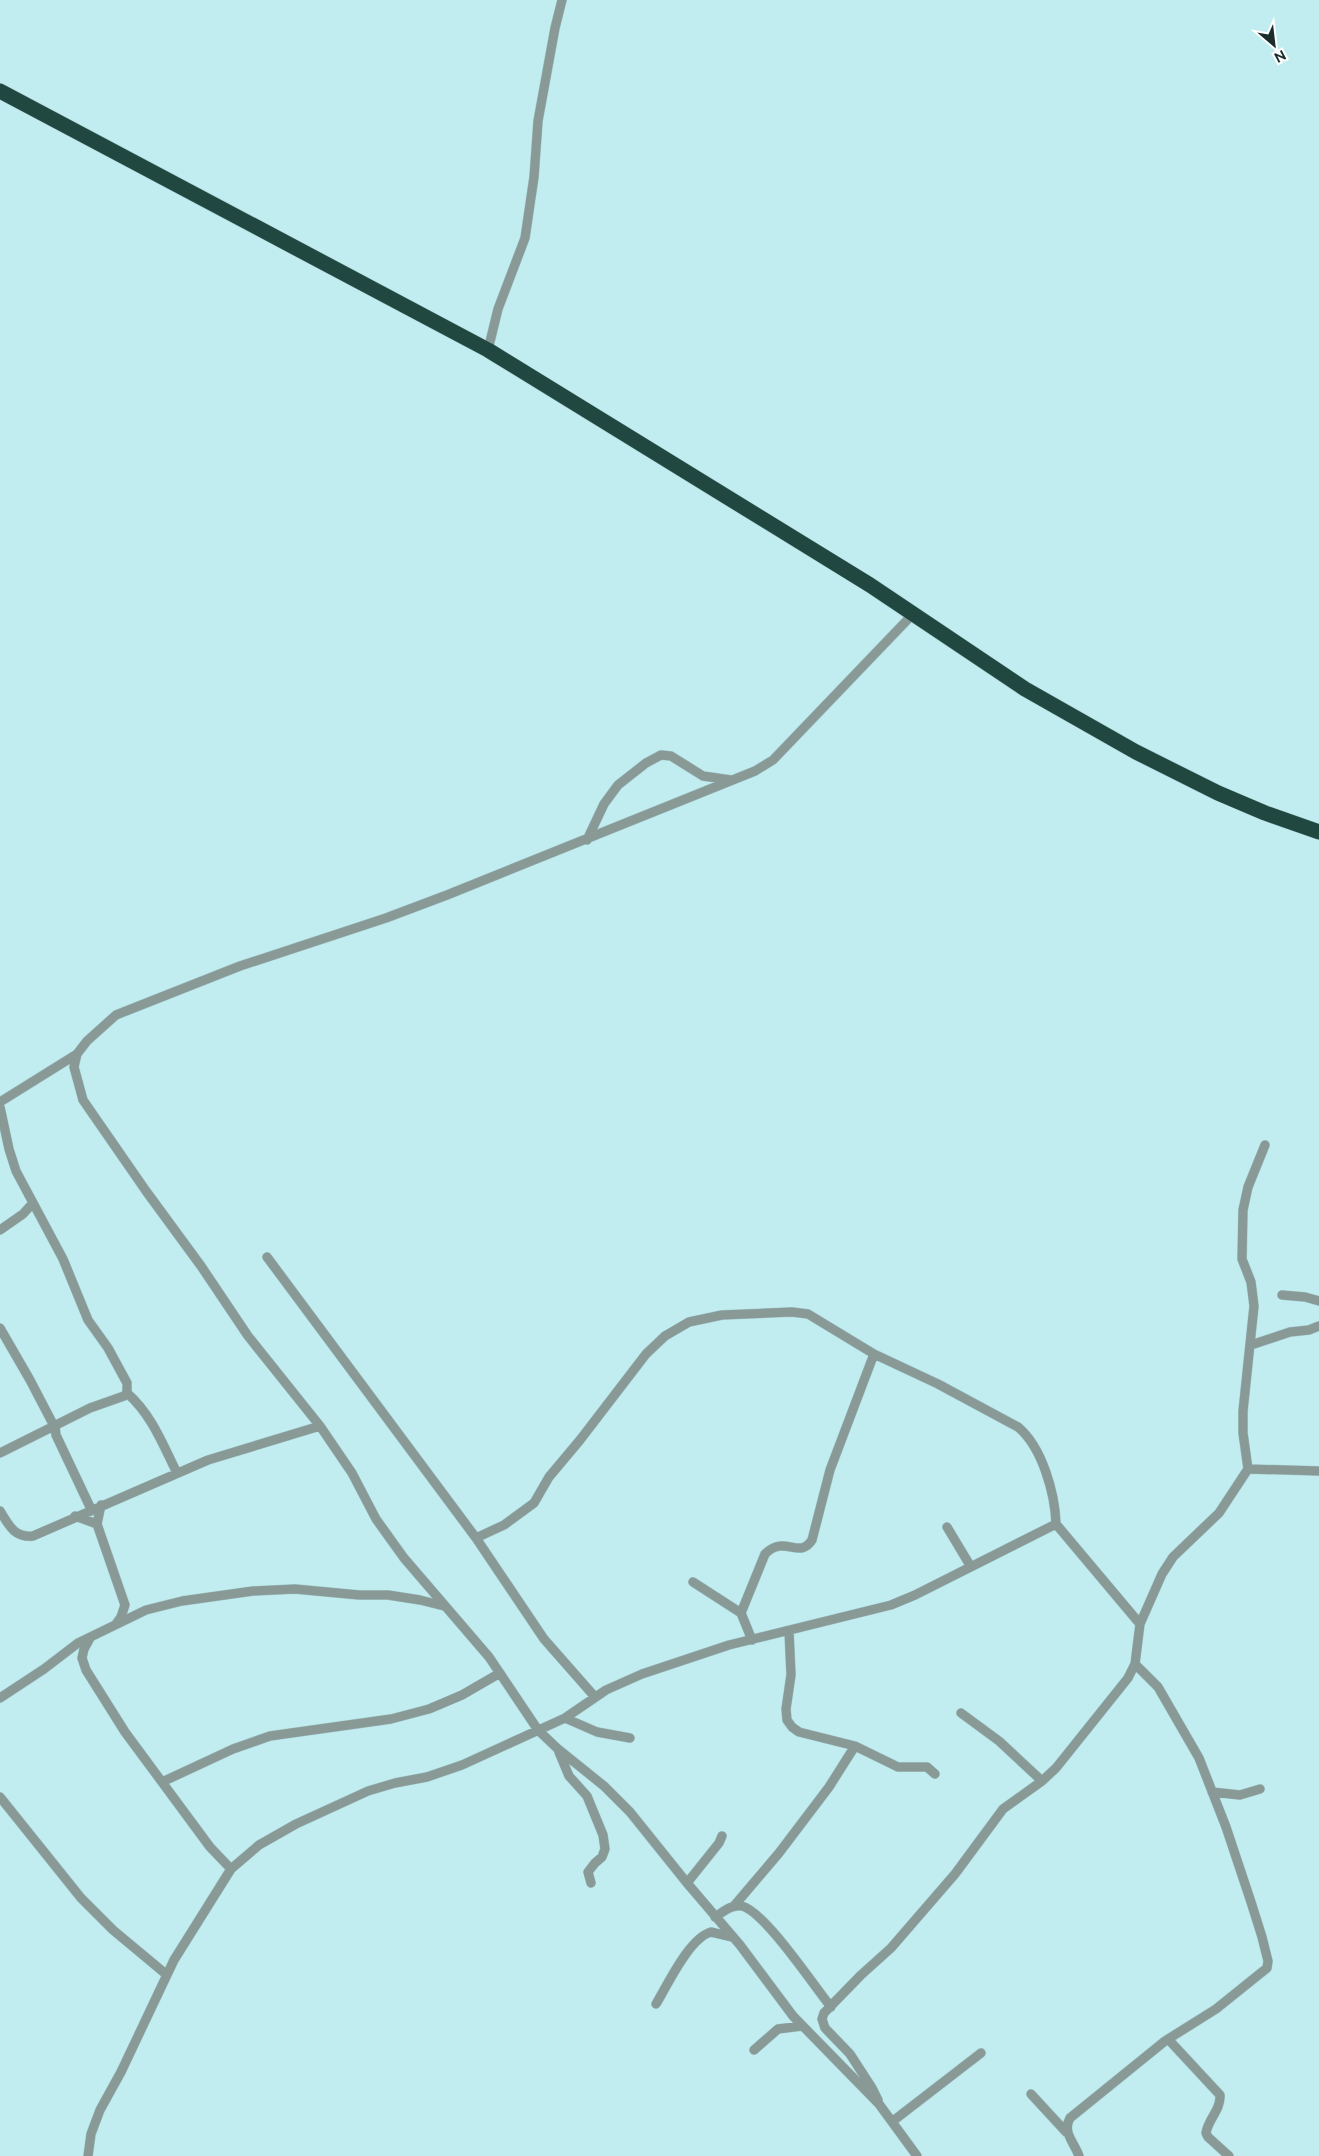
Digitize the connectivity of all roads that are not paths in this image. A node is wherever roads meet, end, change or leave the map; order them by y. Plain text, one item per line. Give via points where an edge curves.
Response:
1 (562, 0) edge
2 (0, 91) edge
3 (488, 350) junction
4 (912, 615) junction
5 (734, 780) junction
6 (1319, 832) edge
7 (587, 840) junction
8 (77, 1054) junction
9 (0, 1102) edge
10 (0, 1106) edge
11 (1265, 1146) dead end
12 (32, 1204) junction
13 (0, 1230) edge
14 (267, 1257) dead end
15 (1282, 1295) dead end
16 (1319, 1302) edge
17 (1319, 1326) edge
18 (0, 1328) edge
19 (1251, 1345) junction
20 (874, 1354) junction
21 (127, 1393) junction
22 (55, 1426) junction
23 (320, 1426) junction
24 (0, 1453) edge
25 (1248, 1469) junction
26 (1319, 1471) edge
27 (176, 1473) junction
28 (101, 1505) junction
29 (91, 1509) junction
30 (0, 1511) edge
31 (75, 1516) junction
32 (97, 1524) junction
33 (1056, 1524) junction
34 (946, 1527) dead end
35 (476, 1538) junction
36 (971, 1567) junction
37 (693, 1582) dead end
38 (125, 1605) junction
39 (444, 1607) junction
40 (146, 1610) junction
41 (740, 1613) junction
42 (1140, 1624) junction
43 (114, 1627) junction
44 (789, 1631) junction
45 (90, 1638) junction
46 (752, 1640) junction
47 (1135, 1664) junction
48 (500, 1673) junction
49 (595, 1697) junction
50 (0, 1698) edge
51 (961, 1714) dead end
52 (564, 1718) junction
53 (538, 1730) junction
54 (630, 1738) dead end
55 (841, 1741) junction
56 (854, 1746) junction
57 (558, 1749) junction
58 (844, 1761) junction
59 (936, 1774) dead end
60 (1042, 1781) junction
61 (162, 1782) junction
62 (1260, 1789) dead end
63 (1212, 1792) junction
64 (0, 1796) edge
65 (722, 1836) dead end
66 (231, 1869) junction
67 (591, 1883) dead end
68 (687, 1884) junction
69 (734, 1906) junction
70 (715, 1917) junction
71 (733, 1937) junction
72 (167, 1975) junction
73 (656, 2004) dead end
74 (831, 2007) junction
75 (802, 2026) junction
76 (1168, 2039) junction
77 (754, 2050) dead end
78 (981, 2053) dead end
79 (1031, 2094) dead end
80 (879, 2104) junction
81 (893, 2121) junction
82 (1066, 2132) junction
83 (88, 2156) edge
84 (917, 2156) edge
85 (1078, 2156) edge
86 (1229, 2156) edge

1 - 3 street via 538,121 525,238 498,309
2 - 3 highway
3 - 4 highway
4 - 5 street via 773,760
4 - 6 highway via 1025,689 1136,752 1218,793
5 - 7 street
5 - 7 street via 703,776 676,759 661,755 618,785 604,804
7 - 8 street via 386,918 302,944 116,1015
8 - 9 street
8 - 23 street via 74,1067 83,1100 248,1336
10 - 12 street via 11,1156
11 - 19 street via 1248,1187 1243,1210 1242,1258 1252,1282 1254,1306
12 - 13 street
12 - 21 street via 63,1258 88,1320 127,1383
14 - 35 street
15 - 16 street
17 - 19 street
18 - 22 street
19 - 25 street via 1243,1411
20 - 33 street via 938,1384 1018,1427 1028,1436 1049,1482
20 - 35 street via 808,1314 722,1314 689,1322 665,1336 646,1354 549,1477 534,1503 504,1525
20 - 41 street via 830,1470 812,1540 804,1548 780,1545 765,1554
21 - 22 street
21 - 27 street via 143,1408
22 - 24 street
22 - 29 street via 59,1442
23 - 27 street via 232,1452
23 - 39 street via 352,1473 389,1538
25 - 26 street
25 - 42 street via 1219,1513 1173,1557
27 - 28 street
28 - 29 street
28 - 32 street
29 - 31 street
30 - 31 street via 12,1529 24,1537 33,1536
31 - 32 street
32 - 38 street
33 - 36 street
33 - 42 street
34 - 36 street
35 - 49 street via 544,1639
36 - 44 street via 891,1605
37 - 41 street
38 - 40 street
38 - 43 street
39 - 40 street via 388,1595 295,1589 182,1601
39 - 48 street
40 - 43 street
41 - 46 street
42 - 47 street
43 - 45 street
44 - 46 street
44 - 55 street via 791,1675 787,1720 799,1732
45 - 50 street
45 - 61 street via 82,1658 86,1670 125,1732
46 - 49 street via 649,1671 620,1682
47 - 60 street via 1128,1678 1084,1734
47 - 63 street via 1166,1700 1199,1758
48 - 53 street
48 - 61 street via 429,1709 391,1719 270,1736
49 - 52 street
51 - 60 street via 999,1741
52 - 53 street
52 - 54 street via 597,1732
53 - 57 street
53 - 66 street via 462,1765 427,1777 368,1790 259,1845
55 - 56 street
55 - 58 street
56 - 58 street
56 - 59 street via 898,1767 926,1767
57 - 67 street via 569,1776 587,1796 603,1835 605,1849 602,1857 588,1872
57 - 68 street via 630,1812
58 - 69 street via 829,1787 780,1853
60 - 74 street via 1003,1809 954,1874 891,1948
61 - 66 street via 210,1847
62 - 63 street via 1240,1795
63 - 76 street via 1256,1917 1268,1968 1216,2009
64 - 72 street via 81,1898
65 - 68 street
66 - 72 street
68 - 70 street
69 - 70 street
69 - 74 street via 744,1906 760,1917
70 - 71 street
71 - 73 street via 711,1932 698,1940
71 - 75 street
72 - 83 street via 100,2110 91,2134
74 - 80 street via 824,2013 823,2023 850,2054
75 - 77 street via 778,2028
75 - 80 street
76 - 82 street via 1070,2118
76 - 86 street via 1220,2095 1220,2104 1206,2133
78 - 81 street
79 - 82 street
80 - 81 street
81 - 84 street
82 - 85 street

